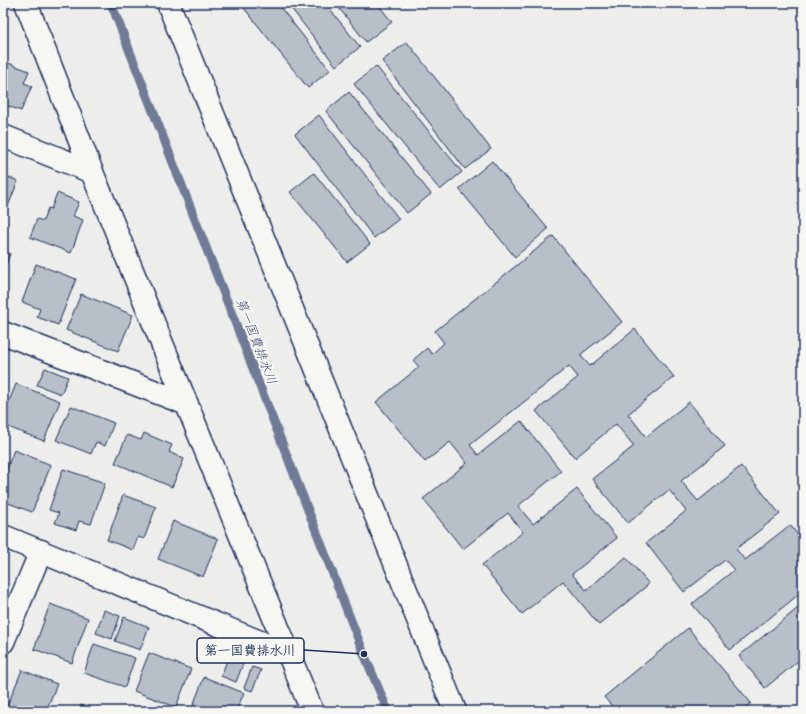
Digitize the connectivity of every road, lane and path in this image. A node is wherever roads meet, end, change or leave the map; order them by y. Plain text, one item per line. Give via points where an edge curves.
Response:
1 (26, 3) edge
2 (168, 3) edge
3 (3, 136) edge
4 (92, 172) junction
5 (3, 333) edge
6 (187, 404) junction
7 (3, 536) edge
8 (41, 551) junction
9 (3, 642) edge
10 (289, 654) junction
11 (312, 711) edge
12 (455, 711) edge

1 - 4 street
2 - 12 street
3 - 4 street
4 - 6 street
5 - 6 street
6 - 10 street
7 - 8 street
8 - 9 street
8 - 10 street
10 - 11 street

